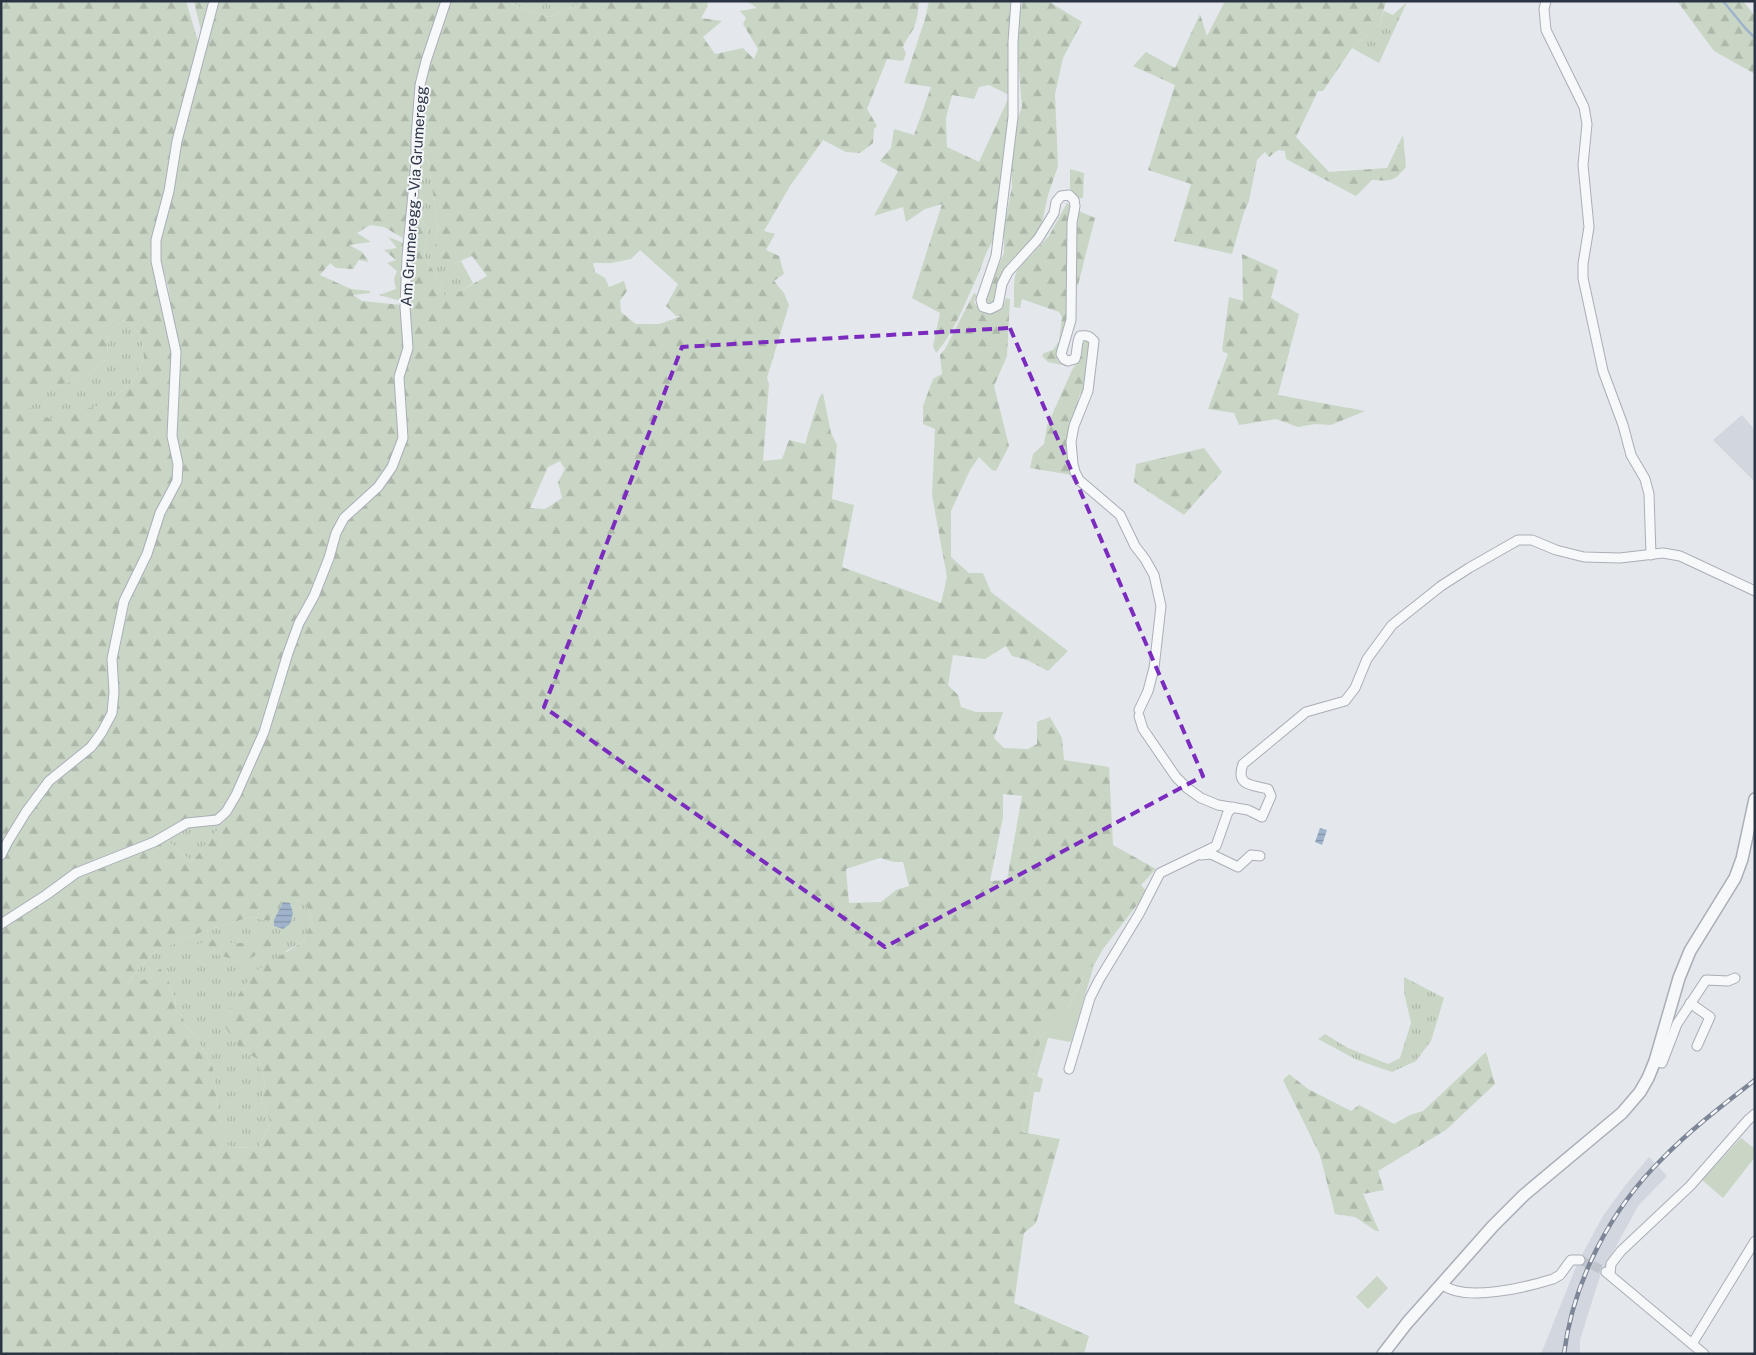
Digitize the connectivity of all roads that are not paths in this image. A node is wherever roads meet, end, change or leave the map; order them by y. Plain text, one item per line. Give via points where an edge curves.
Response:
1 (214, 1) edge
2 (446, 1) edge
3 (1016, 1) edge
4 (1546, 1) edge
5 (1651, 555) junction
6 (1755, 591) edge
7 (1755, 799) edge
8 (1234, 807) junction
9 (1199, 854) junction
10 (1, 855) edge
11 (1260, 856) dead end
12 (1, 924) edge
13 (1735, 978) dead end
14 (1690, 1003) junction
15 (1697, 1046) dead end
16 (1655, 1061) junction
17 (1068, 1069) dead end
18 (1755, 1114) edge
19 (1755, 1241) edge
20 (1580, 1260) dead end
21 (1442, 1284) junction
22 (1692, 1344) junction
23 (1383, 1354) edge
24 (1704, 1354) edge

1 - 10 street via 177,141 169,191 156,240 156,261 176,352 172,436 178,464 177,481 160,512 148,554 124,601 112,659 112,713 91,747 49,781
2 - 12 street, Am Grumeregg - Via Grumeregg via 420,85 407,257 405,307 408,348 399,377 403,438 392,467 378,487 344,518 336,533 317,588 288,653 264,732 236,795 217,820 187,823 154,842 76,873
3 - 8 street via 1013,117 996,256 981,300 983,307 990,310 998,305 1008,272 1038,239 1054,213 1056,202 1069,195 1074,200 1070,320 1061,354 1068,361 1075,359 1080,336 1086,335 1094,341 1088,390 1075,421 1071,442 1075,472 1079,480 1120,515 1154,575 1161,606 1154,668 1139,713 1143,729 1187,788 1209,802
4 - 5 street via 1546,30 1584,106 1587,124 1583,164 1589,227 1583,278 1603,371 1631,455 1645,479 1649,494
5 - 6 street via 1680,556
5 - 8 street via 1584,557 1532,540 1518,540 1468,568 1392,625 1367,659 1355,688 1345,701 1306,712 1243,764 1242,779 1248,785 1268,789 1271,796 1262,817
7 - 16 street via 1735,878 1690,951
8 - 9 street via 1228,812 1216,846
9 - 11 street via 1211,854 1236,867 1251,855
9 - 17 street via 1160,873 1094,989
13 - 14 street via 1728,981 1706,980
14 - 15 street via 1710,1017
14 - 16 street via 1677,1024 1662,1064
16 - 21 street via 1640,1092 1622,1113 1524,1195
18 - 22 street via 1690,1186 1620,1251 1608,1273
19 - 22 street
20 - 21 street via 1571,1260 1553,1279 1488,1293 1460,1291
21 - 23 street
22 - 24 street

